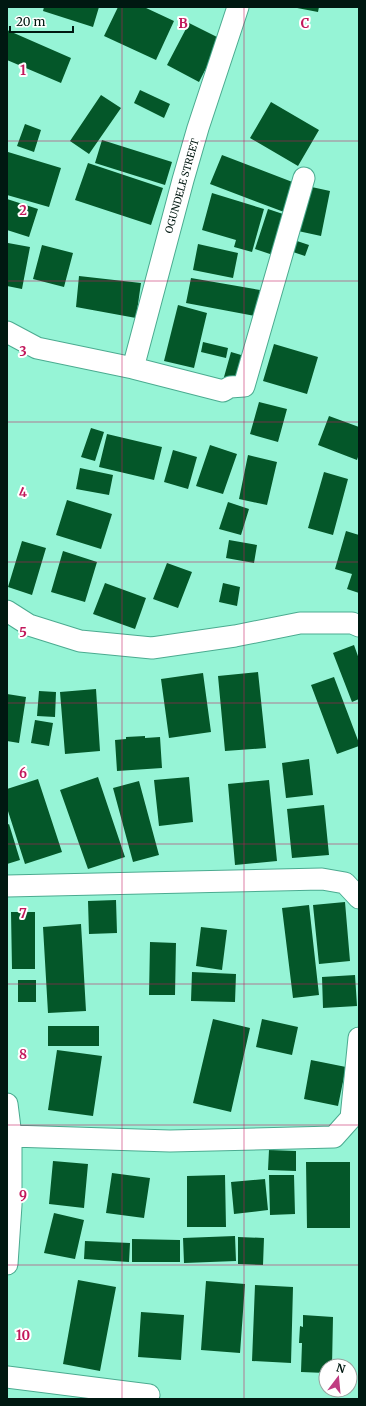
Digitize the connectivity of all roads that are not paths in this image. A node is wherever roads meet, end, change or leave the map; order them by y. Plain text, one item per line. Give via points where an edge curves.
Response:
1 (238, 7) edge
2 (304, 178) dead end
3 (7, 332) edge
4 (133, 368) junction
5 (7, 611) edge
6 (359, 626) edge
7 (7, 886) edge
8 (359, 898) edge
9 (359, 1038) edge
10 (7, 1104) edge
11 (11, 1136) junction
12 (9, 1205) edge
13 (7, 1264) edge
14 (7, 1377) edge
15 (149, 1395) dead end

1 - 4 street, OGUNDELE STREET via 198,128
2 - 4 street via 244,386 230,387 223,391
3 - 4 street via 37,348
5 - 6 street via 29,625 80,641 152,648 300,623 352,623
7 - 8 street via 322,879 345,883
9 - 11 street via 350,1118 334,1137 170,1141
10 - 11 street
11 - 12 street
12 - 13 street
14 - 15 street

